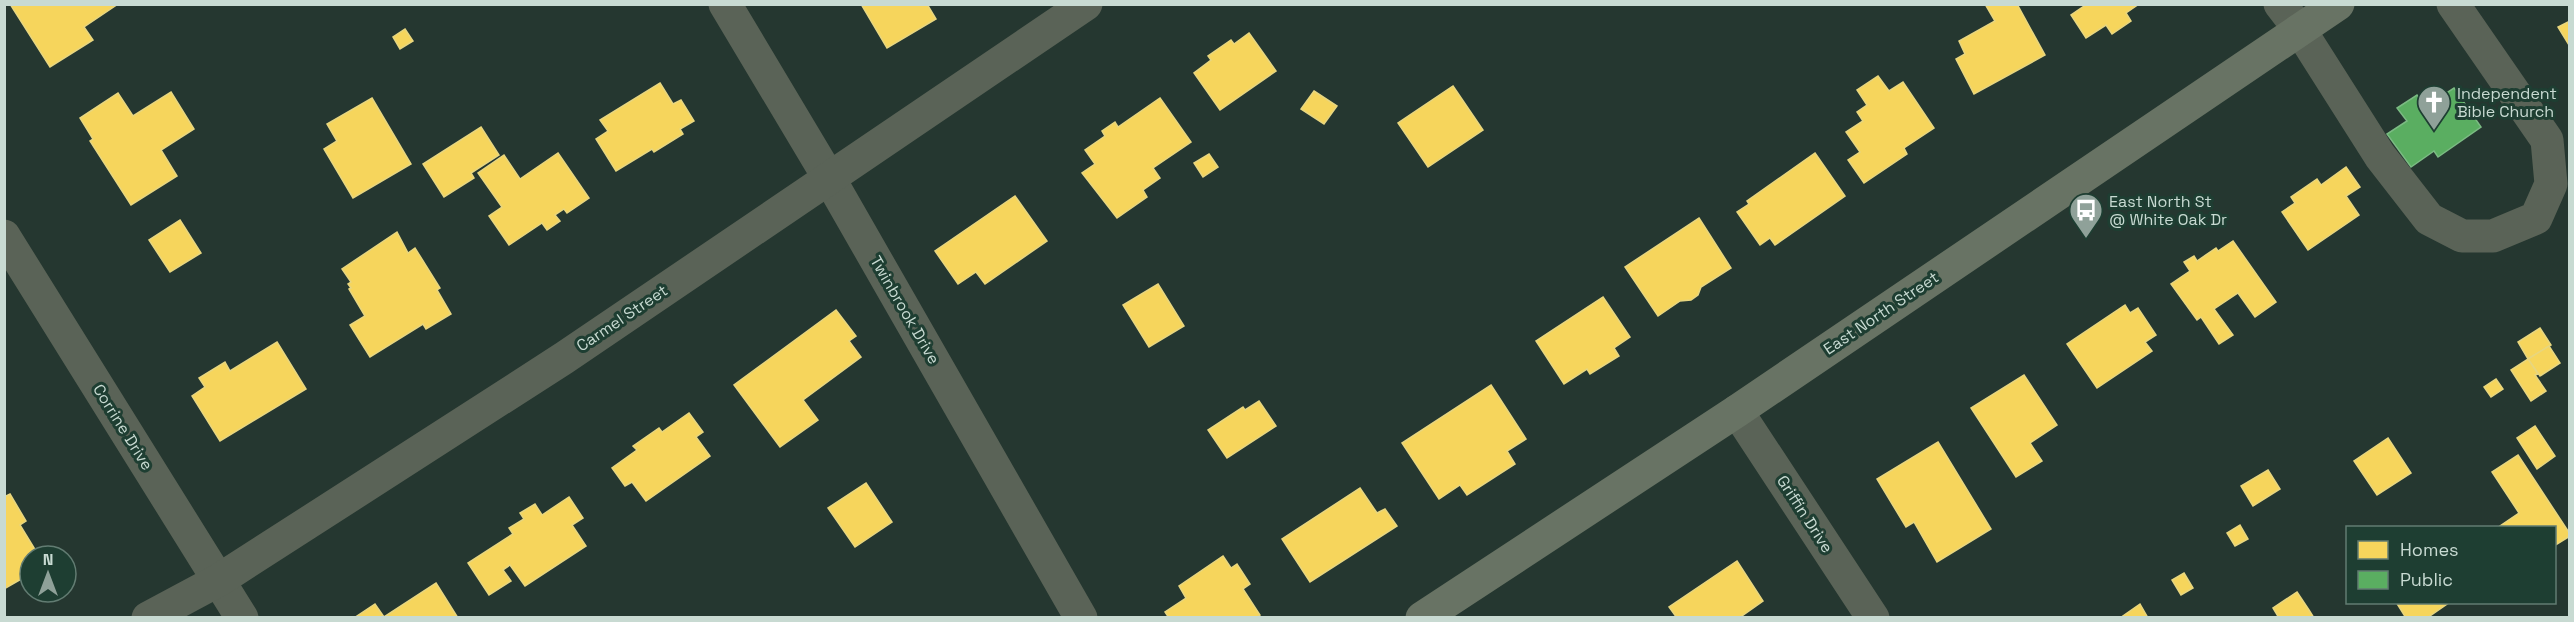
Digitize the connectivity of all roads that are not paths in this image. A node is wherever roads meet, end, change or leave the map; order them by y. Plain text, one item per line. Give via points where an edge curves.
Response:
1 (725, 4) edge
2 (1086, 4) edge
3 (2280, 4) edge
4 (2338, 4) edge
5 (2453, 4) edge
6 (2301, 30) junction
7 (829, 178) junction
8 (4, 236) edge
9 (1737, 411) junction
10 (219, 580) junction
11 (148, 618) edge
12 (242, 618) edge
13 (1081, 618) edge
14 (1422, 618) edge
15 (1873, 618) edge

1 - 7 street, Twinbrook Drive
2 - 7 street, Carmel Street
3 - 6 street
4 - 6 main road, East North Street
5 - 6 street via 2547,140 2550,184 2536,218 2493,236 2462,236 2429,219 2380,156
6 - 9 main road, East North Street
7 - 10 street, Carmel Street via 564,358
7 - 13 street, Twinbrook Drive
8 - 10 street, Corrine Drive
9 - 14 main road, East North Street
9 - 15 street, Griffin Drive
10 - 11 street, Carmel Street
10 - 12 street, Corrine Drive

